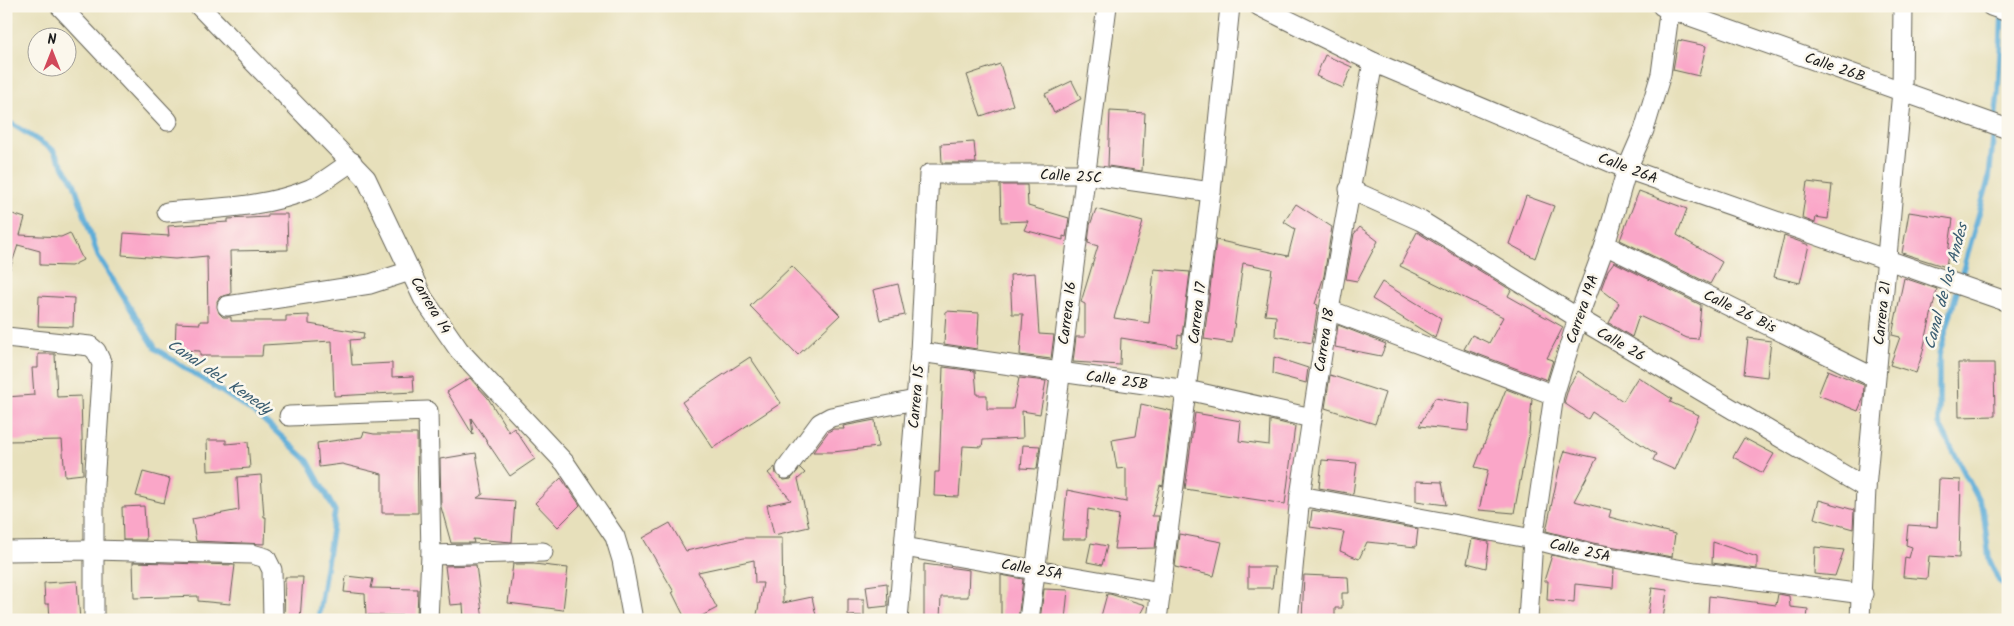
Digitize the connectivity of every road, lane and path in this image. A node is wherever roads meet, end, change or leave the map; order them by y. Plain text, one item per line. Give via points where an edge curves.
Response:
1 (60, 6) edge
2 (199, 6) edge
3 (1107, 6) edge
4 (1230, 6) edge
5 (1259, 6) edge
6 (1904, 6) edge
7 (1991, 6) edge
8 (1668, 7) edge
9 (2008, 12) edge
10 (1373, 62) junction
11 (1902, 91) junction
12 (168, 122) dead end
13 (2008, 129) edge
14 (352, 162) junction
15 (1627, 169) junction
16 (929, 174) joint
17 (1085, 174) junction
18 (1349, 189) junction
19 (1212, 192) junction
20 (166, 212) dead end
21 (1605, 245) junction
22 (1887, 261) junction
23 (410, 271) junction
24 (2008, 302) edge
25 (227, 306) dead end
26 (1329, 310) junction
27 (1578, 318) junction
28 (6, 337) edge
29 (920, 352) junction
30 (1060, 373) junction
31 (1875, 378) junction
32 (1187, 390) junction
33 (1554, 395) junction
34 (915, 400) junction
35 (289, 416) dead end
36 (1312, 418) junction
37 (786, 469) dead end
38 (1866, 488) junction
39 (1300, 496) junction
40 (1533, 538) junction
41 (904, 547) junction
42 (93, 550) junction
43 (6, 551) edge
44 (543, 552) dead end
45 (431, 555) junction
46 (1035, 569) junction
47 (1160, 592) junction
48 (1862, 594) junction
49 (94, 620) edge
50 (273, 620) edge
51 (428, 620) edge
52 (633, 620) edge
53 (898, 620) edge
54 (1029, 620) edge
55 (1157, 620) edge
56 (1288, 620) edge
57 (1528, 620) edge
58 (1860, 620) edge

1 - 12 street
2 - 14 street, Carrera 14
3 - 17 street, Carrera 16
4 - 19 street, Carrera 17
5 - 10 street, Calle 26A
6 - 11 street, Carrera 21
7 - 9 street
8 - 11 street, Calle 26B
8 - 15 street, Carrera 19A via 1661,74 1644,130
10 - 15 street, Calle 26A
10 - 18 street, Carrera 18
11 - 13 street, Calle 26B
11 - 22 street, Carrera 21
14 - 20 street via 311,188 285,197 251,204
14 - 23 street, Carrera 14 via 369,185
15 - 21 street, Carrera 19A
15 - 22 street, Calle 26A
16 - 17 street, Calle 25C
16 - 29 street, Carrera 15
17 - 19 street, Calle 25C
17 - 30 street, Carrera 16
18 - 26 street, Carrera 18
18 - 27 street, Calle 26 via 1422,221
19 - 32 street, Carrera 17
21 - 27 street, Carrera 19A
21 - 31 street, Calle 26 Bis
22 - 24 street, Calle 26A
22 - 31 street, Carrera 21
23 - 25 street via 370,284
23 - 52 street, Carrera 14 via 423,298 459,350 566,463 615,537
26 - 33 street
26 - 36 street, Carrera 18
27 - 33 street, Carrera 19A
27 - 38 street, Calle 26
28 - 42 street via 90,346 102,364
29 - 30 street, Calle 25B
29 - 34 street, Carrera 15
30 - 32 street, Calle 25B
30 - 46 street, Carrera 16
31 - 38 street, Carrera 21
32 - 36 street, Calle 25B
32 - 47 street, Carrera 17
33 - 40 street, Carrera 19A
34 - 37 street via 831,417 820,423
34 - 41 street, Carrera 15
35 - 45 street via 428,411
36 - 39 street, Carrera 18
38 - 48 street, Carrera 21
39 - 40 street, Calle 25A
39 - 56 street, Carrera 18
40 - 48 street, Calle 25A via 1591,554 1695,572
40 - 57 street, Carrera 19A
41 - 46 street, Calle 25A
41 - 53 street, Carrera 15
42 - 43 street
42 - 49 street
42 - 50 street via 252,554 266,558 272,570
44 - 45 street
45 - 51 street
46 - 47 street, Calle 25A
46 - 54 street, Carrera 16
47 - 55 street, Carrera 17
48 - 58 street, Carrera 21

